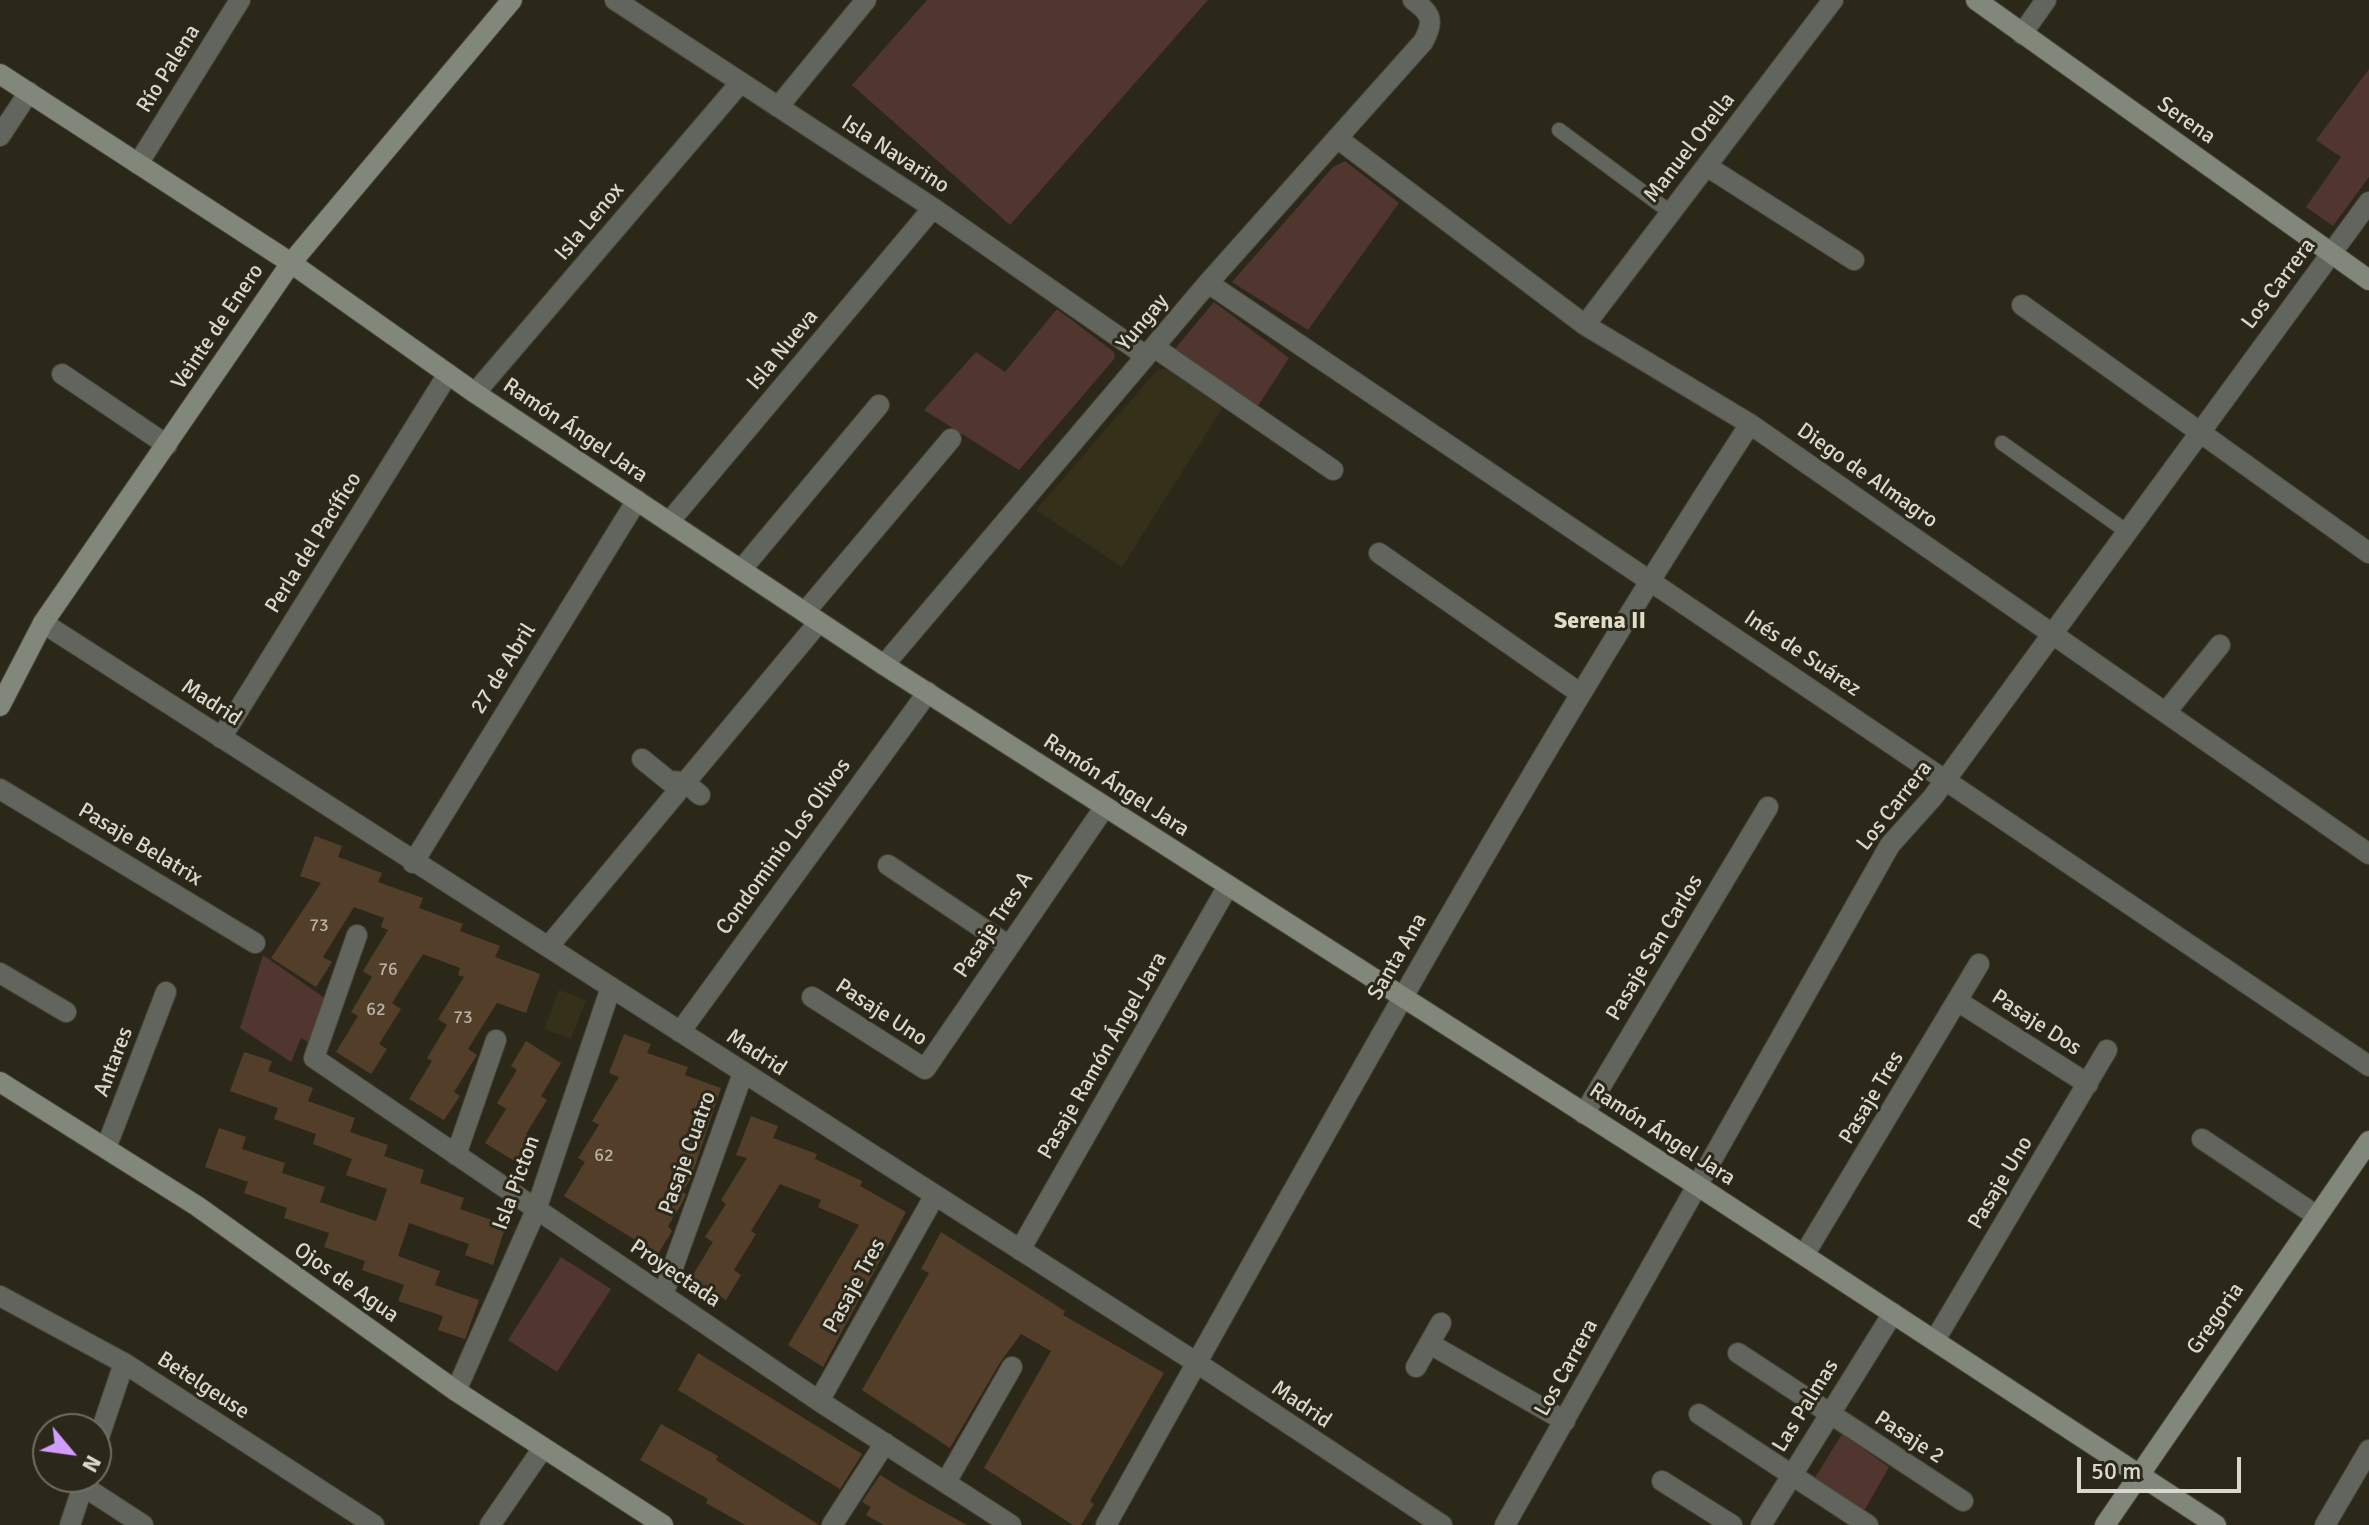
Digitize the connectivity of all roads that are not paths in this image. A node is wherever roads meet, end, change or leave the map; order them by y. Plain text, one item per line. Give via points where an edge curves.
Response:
1 (240, 0) edge
2 (512, 0) edge
3 (615, 0) edge
4 (866, 0) edge
5 (1833, 0) edge
6 (1976, 0) edge
7 (2046, 0) edge
8 (1421, 6) edge
9 (2022, 34) junction
10 (0, 74) edge
11 (741, 82) junction
12 (29, 92) junction
13 (778, 107) junction
14 (1559, 130) dead end
15 (0, 136) edge
16 (1337, 138) junction
17 (138, 164) junction
18 (1708, 167) junction
19 (2369, 202) edge
20 (933, 208) junction
21 (1670, 212) junction
22 (2332, 253) junction
23 (1854, 260) dead end
24 (291, 263) junction
25 (2369, 280) edge
26 (1208, 283) junction
27 (2022, 305) dead end
28 (1585, 325) junction
29 (1150, 351) junction
30 (62, 374) dead end
31 (448, 374) junction
32 (475, 393) junction
33 (879, 405) dead end
34 (1750, 424) junction
35 (2199, 431) junction
36 (951, 439) dead end
37 (2002, 443) dead end
38 (167, 445) junction
39 (1333, 470) dead end
40 (637, 500) junction
41 (669, 522) junction
42 (2126, 531) junction
43 (1379, 553) dead end
44 (2369, 553) edge
45 (741, 570) junction
46 (1649, 580) junction
47 (812, 617) junction
48 (43, 623) junction
49 (2051, 632) junction
50 (2220, 645) dead end
51 (884, 665) junction
52 (5, 679) edge
53 (928, 692) junction
54 (1581, 694) junction
55 (0, 706) edge
56 (2166, 712) junction
57 (221, 738) junction
58 (642, 759) dead end
59 (1946, 779) junction
60 (0, 789) edge
61 (693, 789) junction
62 (1768, 807) dead end
63 (1104, 808) junction
64 (2369, 854) edge
65 (413, 863) junction
66 (888, 865) dead end
67 (1228, 886) junction
68 (357, 935) dead end
69 (255, 943) dead end
70 (1009, 946) junction
71 (548, 947) junction
72 (1979, 964) dead end
73 (0, 973) edge
74 (611, 987) junction
75 (166, 992) dead end
76 (812, 997) dead end
77 (1402, 998) junction
78 (1959, 1002) junction
79 (66, 1012) dead end
80 (680, 1032) junction
81 (496, 1040) dead end
82 (2107, 1050) dead end
83 (2369, 1066) edge
84 (925, 1069) joint
85 (743, 1073) junction
86 (0, 1082) edge
87 (2088, 1084) junction
88 (1584, 1114) junction
89 (2202, 1139) dead end
90 (2369, 1141) edge
91 (106, 1148) junction
92 (456, 1155) junction
93 (1695, 1184) junction
94 (935, 1195) junction
95 (536, 1210) junction
96 (2317, 1216) junction
97 (1020, 1250) junction
98 (1804, 1255) junction
99 (663, 1295) junction
100 (0, 1296) edge
101 (1893, 1313) junction
102 (1441, 1323) dead end
103 (1935, 1340) junction
104 (1430, 1344) junction
105 (1738, 1353) dead end
106 (124, 1363) junction
107 (1197, 1363) junction
108 (1012, 1367) dead end
109 (1416, 1367) dead end
110 (456, 1391) junction
111 (819, 1401) junction
112 (107, 1413) edge
113 (1699, 1414) dead end
114 (1830, 1415) junction
115 (1565, 1421) junction
116 (885, 1443) junction
117 (543, 1448) junction
118 (2369, 1450) edge
119 (2139, 1474) junction
120 (1791, 1476) junction
121 (1662, 1481) dead end
122 (946, 1482) junction
123 (80, 1493) edge
124 (99, 1493) edge
125 (1963, 1501) dead end
126 (70, 1525) edge
127 (143, 1525) edge
128 (374, 1525) edge
129 (490, 1525) edge
130 (663, 1525) edge
131 (832, 1525) edge
132 (1011, 1525) edge
133 (1106, 1525) edge
134 (1442, 1525) edge
135 (1505, 1525) edge
136 (1732, 1525) edge
137 (1761, 1525) edge
138 (1868, 1525) edge
139 (2105, 1525) edge
140 (2216, 1525) edge
141 (2325, 1525) edge

1 - 17 street, Río Palena
2 - 24 main road, Veinte de Enero
3 - 11 street, Isla Navarino
4 - 13 street
5 - 18 street, Manuel Orella
6 - 9 main road, Serena
7 - 9 street
8 - 16 street, Yungay via 1430,28 1423,42
9 - 22 main road, Serena
10 - 12 main road, Ramón Ángel Jara
11 - 13 street, Isla Navarino
11 - 32 street, Isla Lenox
12 - 15 street
12 - 17 main road, Ramón Ángel Jara
13 - 20 street, Isla Navarino
14 - 21 lane
16 - 26 street, Yungay
16 - 28 street, Diego de Almagro
17 - 24 main road, Ramón Ángel Jara
18 - 21 street, Manuel Orella
18 - 23 street
19 - 22 street, Los Carrera
20 - 29 street, Isla Navarino
20 - 41 street, Isla Nueva
21 - 28 street, Manuel Orella
22 - 25 main road, Serena
22 - 35 street, Los Carrera
24 - 31 main road, Ramón Ángel Jara
24 - 38 main road, Veinte de Enero
26 - 29 street, Yungay
26 - 46 street, Inés de Suárez
27 - 35 street
28 - 34 street, Diego de Almagro
29 - 39 street, Isla Navarino
29 - 51 street, Yungay
30 - 38 street
31 - 32 main road, Ramón Ángel Jara
31 - 57 street, Perla del Pacífico
32 - 40 main road, Ramón Ángel Jara
33 - 45 street
34 - 46 street, Santa Ana
34 - 49 street, Diego de Almagro
35 - 42 street, Los Carrera
35 - 44 street
36 - 47 street
37 - 42 lane
38 - 48 main road, Veinte de Enero
40 - 41 main road, Ramón Ángel Jara
40 - 65 street, 27 de Abril
41 - 45 main road, Ramón Ángel Jara
42 - 49 street, Los Carrera
43 - 54 street
45 - 47 main road, Ramón Ángel Jara
46 - 54 street, Santa Ana
46 - 59 street, Inés de Suárez
47 - 51 main road, Ramón Ángel Jara
47 - 61 street
48 - 52 main road, Veinte de Enero
48 - 57 street, Madrid
49 - 56 street, Diego de Almagro
49 - 59 street, Los Carrera
50 - 56 street
51 - 53 main road, Ramón Ángel Jara
52 - 55 main road, Veinte de Enero
53 - 63 main road, Ramón Ángel Jara
53 - 80 street, Condominio Los Olivos
54 - 77 street, Santa Ana
56 - 64 street, Diego de Almagro
57 - 65 street, Madrid
58 - 61 street via 669,781
59 - 83 street, Inés de Suárez
59 - 93 street, Los Carrera via 1890,845
60 - 69 street, Pasaje Belatrix
61 - 71 street
62 - 88 street, Pasaje San Carlos
63 - 67 main road, Ramón Ángel Jara
63 - 70 street, Pasaje Tres A
65 - 71 street, Madrid
66 - 70 street
67 - 77 main road, Ramón Ángel Jara
67 - 97 street, Pasaje Ramón Ángel Jara
68 - 92 street, Proyectada via 314,1058
70 - 84 street, Pasaje Tres A
71 - 74 street, Madrid
72 - 78 street, Pasaje Tres
73 - 79 street
74 - 80 street, Madrid
74 - 95 street, Isla Picton
75 - 91 street, Antares
76 - 84 street, Pasaje Uno
77 - 88 main road, Ramón Ángel Jara
77 - 107 street, Santa Ana
78 - 87 street, Pasaje Dos
78 - 98 street, Pasaje Tres
80 - 85 street, Madrid
81 - 92 street
82 - 87 street, Pasaje Uno
85 - 94 street, Madrid
85 - 99 street, Pasaje Cuatro
86 - 91 main road, Ojos de Agua
87 - 103 street, Pasaje Uno
88 - 93 main road, Ramón Ángel Jara
89 - 96 street
90 - 96 main road, Gregoria
91 - 110 main road, Ojos de Agua via 197,1206
92 - 95 street, Proyectada
93 - 98 main road, Ramón Ángel Jara
93 - 115 street, Los Carrera
94 - 97 street, Madrid
94 - 111 street, Pasaje Tres
95 - 99 street, Proyectada
95 - 110 street, Isla Picton
96 - 119 main road, Gregoria
97 - 107 street, Madrid
98 - 101 main road, Ramón Ángel Jara
99 - 111 street, Proyectada
100 - 106 street, Betelgeuse
101 - 103 main road, Ramón Ángel Jara
101 - 114 street, Las Palmas
102 - 104 street
103 - 119 main road, Ramón Ángel Jara
104 - 109 street
104 - 115 street
105 - 114 street, Pasaje 2
106 - 112 street
106 - 128 street, Betelgeuse
107 - 133 street, Santa Ana
107 - 134 street, Madrid
108 - 122 street
110 - 117 main road, Ojos de Agua
111 - 116 street, Proyectada
113 - 120 street
114 - 120 street, Las Palmas
114 - 125 street, Pasaje 2
115 - 135 street, Los Carrera
116 - 122 street, Proyectada
116 - 131 street
117 - 129 street
117 - 130 main road, Ojos de Agua
118 - 141 street
119 - 139 main road, Gregoria
119 - 140 main road, Ramón Ángel Jara
120 - 137 street, Las Palmas
120 - 138 street
121 - 136 street
122 - 132 street, Proyectada
123 - 126 street
124 - 127 street

